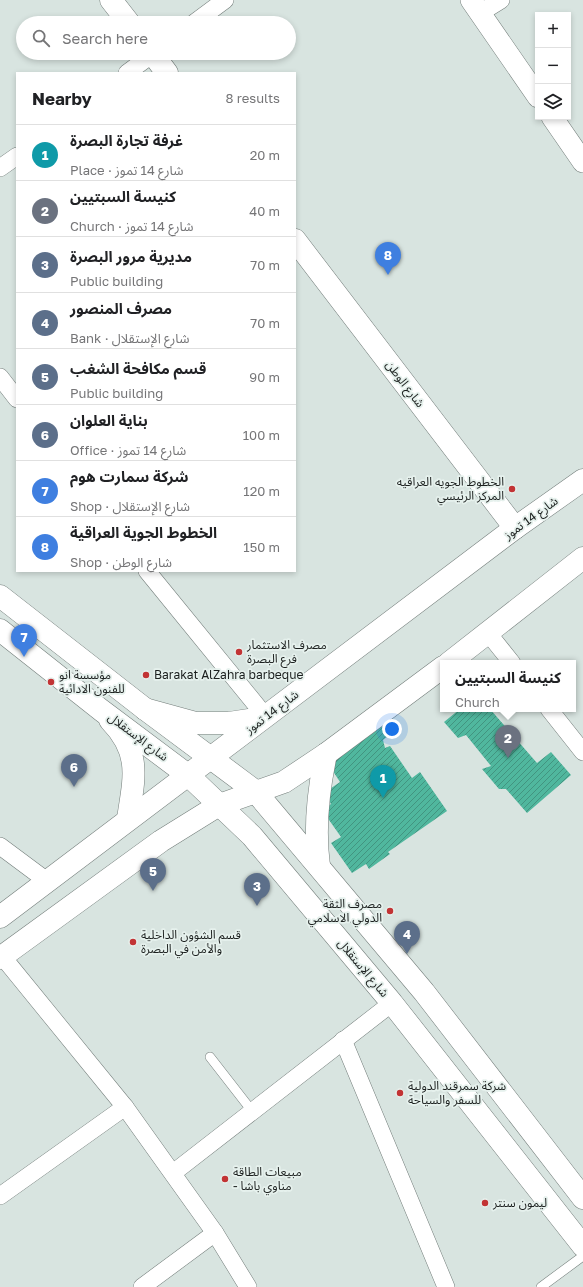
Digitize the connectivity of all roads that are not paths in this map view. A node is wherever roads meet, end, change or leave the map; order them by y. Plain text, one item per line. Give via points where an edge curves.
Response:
1 (112, 0) edge
2 (226, 0) edge
3 (501, 0) edge
4 (475, 6) edge
5 (124, 16) edge
6 (204, 16) edge
7 (144, 60) edge
8 (158, 60) edge
9 (128, 72) edge
10 (166, 72) edge
11 (535, 93) edge
12 (554, 120) edge
13 (16, 157) edge
14 (583, 162) edge
15 (0, 168) edge
16 (296, 241) edge
17 (0, 377) edge
18 (16, 399) edge
19 (583, 480) edge
20 (515, 528) junction
21 (583, 558) edge
22 (148, 572) edge
23 (0, 596) edge
24 (0, 630) edge
25 (488, 634) junction
26 (452, 660) edge
27 (510, 660) edge
28 (440, 669) edge
29 (145, 708) junction
30 (101, 710) junction
31 (551, 712) edge
32 (266, 717) junction
33 (583, 752) edge
34 (326, 754) junction
35 (212, 758) junction
36 (189, 776) junction
37 (255, 791) junction
38 (219, 805) junction
39 (128, 819) junction
40 (0, 846) edge
41 (319, 866) junction
42 (47, 881) junction
43 (0, 917) edge
44 (1, 957) edge
45 (392, 1003) junction
46 (342, 1040) junction
47 (210, 1057) dead end
48 (125, 1107) junction
49 (252, 1111) junction
50 (173, 1173) junction
51 (0, 1196) edge
52 (583, 1198) edge
53 (215, 1233) junction
54 (583, 1246) edge
55 (583, 1256) edge
56 (142, 1287) edge
57 (248, 1287) edge
58 (446, 1287) edge
59 (542, 1287) edge

1 - 5 main road
2 - 6 street
3 - 4 street
4 - 11 street
7 - 9 street
8 - 10 main road
12 - 14 street
13 - 15 street
16 - 20 main road, شارع الوطن
17 - 18 street
19 - 20 main road, شارع 14 تموز
20 - 32 main road, شارع 14 تموز
21 - 25 main road
22 - 32 street
23 - 29 main road
24 - 30 main road, شارع الإستقلال
25 - 26 main road
25 - 27 street
28 - 34 main road
29 - 32 main road via 196,723 229,723
29 - 35 main road
30 - 36 main road, شارع الإستقلال
30 - 39 main road via 119,729 133,757 135,769
31 - 33 street
32 - 35 main road, شارع 14 تموز
34 - 37 main road via 284,782
34 - 41 main road via 317,813
35 - 36 main road, شارع 14 تموز
35 - 37 main road
36 - 38 main road, شارع الإستقلال
36 - 39 main road, شارع 14 تموز
37 - 38 main road
37 - 41 main road
38 - 44 main road via 161,841
38 - 45 main road, شارع الإستقلال via 252,836
39 - 42 main road, شارع 14 تموز
40 - 42 street
41 - 52 main road via 424,992
42 - 43 main road, شارع 14 تموز
44 - 48 street
45 - 46 street
45 - 54 main road, شارع الإستقلال
46 - 49 street
46 - 58 street
47 - 49 lane
48 - 50 street
48 - 51 street
49 - 50 street
50 - 53 street
53 - 56 street
53 - 57 street
55 - 59 lane

